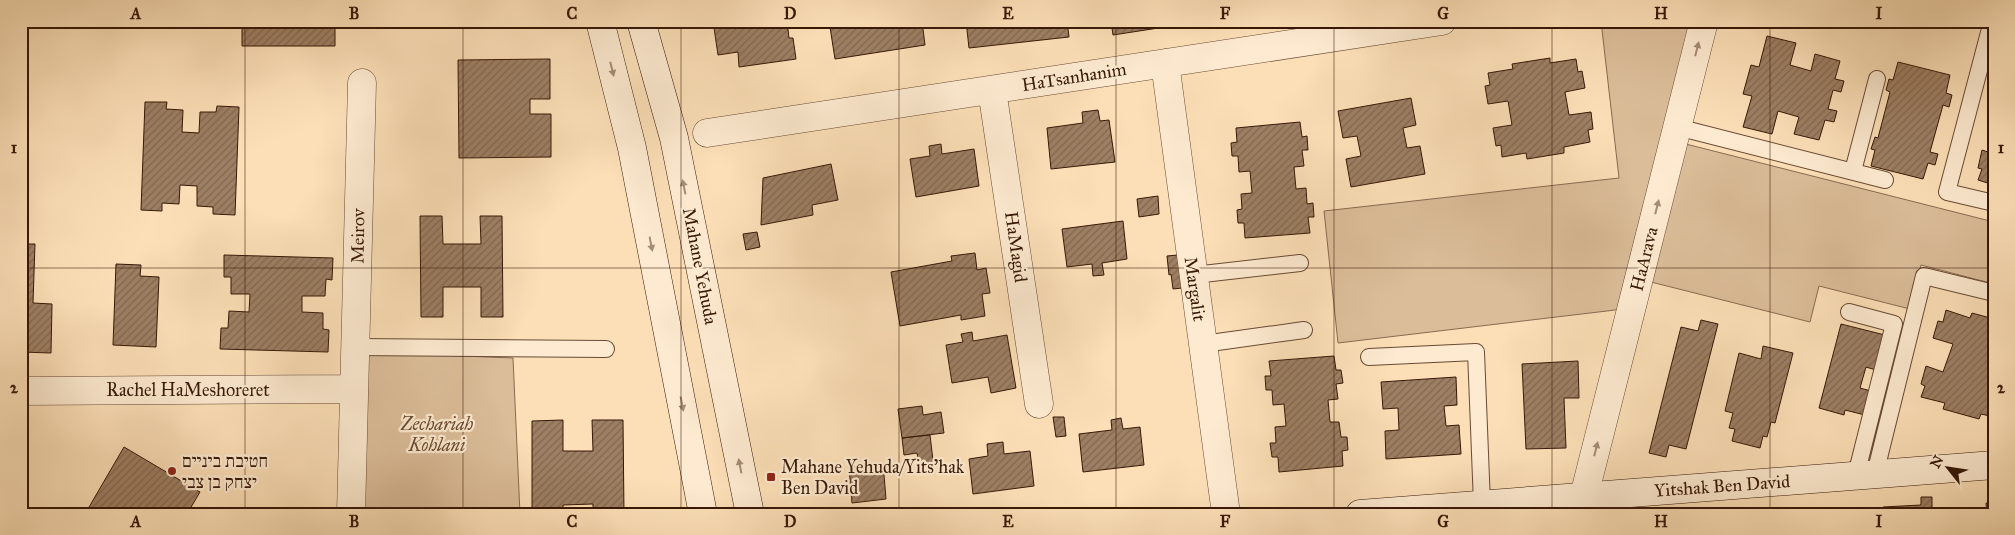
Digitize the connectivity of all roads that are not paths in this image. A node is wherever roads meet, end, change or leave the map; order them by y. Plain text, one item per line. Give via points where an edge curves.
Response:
1 (600, 21) edge
2 (641, 21) edge
3 (1442, 21) edge
4 (1704, 21) edge
5 (1992, 21) edge
6 (1165, 63) junction
7 (1877, 79) dead end
8 (362, 83) dead end
9 (992, 90) junction
10 (1677, 127) junction
11 (707, 133) dead end
12 (1853, 171) junction
13 (1885, 180) dead end
14 (1994, 204) edge
15 (1300, 263) dead end
16 (1194, 275) junction
17 (1994, 293) edge
18 (1849, 312) dead end
19 (1304, 330) dead end
20 (1203, 344) junction
21 (355, 347) junction
22 (606, 349) dead end
23 (1369, 357) dead end
24 (354, 389) junction
25 (21, 391) edge
26 (1039, 404) dead end
27 (1994, 465) edge
28 (1866, 474) junction
29 (1584, 496) junction
30 (1482, 504) junction
31 (350, 514) edge
32 (703, 514) edge
33 (750, 514) edge
34 (1226, 514) edge
35 (1360, 514) edge

1 -> 32 street via 632,148
33 -> 2 street, Mahane Yehuda via 674,138
3 - 6 street, HaTsanhanim
10 -> 4 street, HaArava
5 - 14 lane via 1947,192
6 - 9 street, HaTsanhanim
6 - 16 street, Margalit
7 - 12 lane
8 - 21 street, Meirov
9 - 11 street, HaTsanhanim
9 - 26 street, HaMagid
10 - 12 lane
29 -> 10 street, HaArava
12 - 13 lane
15 - 16 lane
16 - 20 street, Margalit
17 - 28 lane via 1924,276
18 - 28 lane via 1894,324
19 - 20 lane
20 - 34 street, Margalit
21 - 22 lane
21 - 24 street, Meirov
23 - 30 lane via 1476,352
24 - 25 street, Rachel HaMeshoreret
24 - 31 street, Meirov
27 - 28 street, Yitshak Ben David
28 - 29 street, Yitshak Ben David
29 - 30 street, Yitshak Ben David
30 - 35 street, Yitshak Ben David

